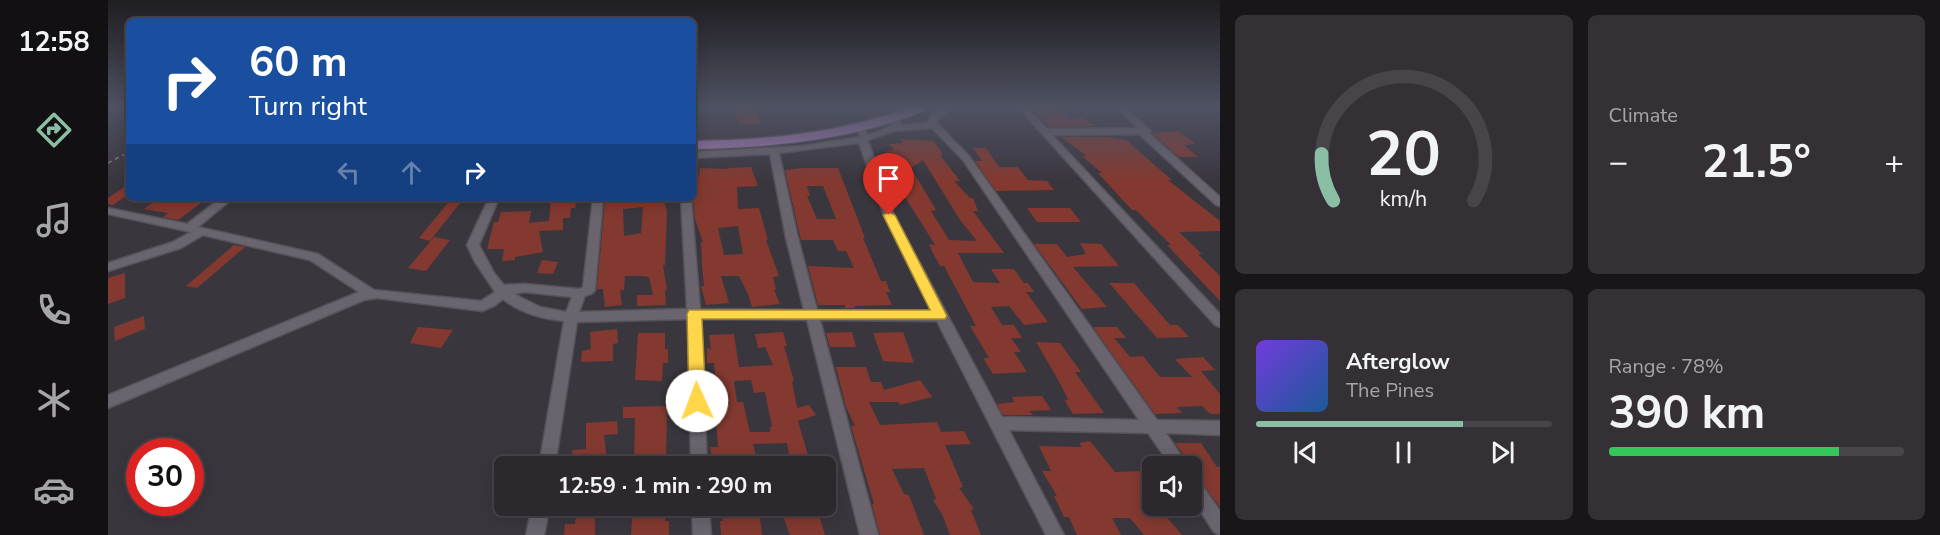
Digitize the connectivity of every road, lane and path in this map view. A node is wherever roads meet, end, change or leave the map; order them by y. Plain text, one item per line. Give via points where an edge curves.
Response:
1 (868, 131) edge
2 (940, 131) edge
3 (1146, 131) edge
4 (1044, 132) joint
5 (1142, 132) junction
6 (862, 133) junction
7 (696, 145) edge
8 (774, 152) junction
9 (126, 154) edge
10 (696, 156) edge
11 (108, 163) edge
12 (225, 201) edge
13 (493, 201) edge
14 (598, 201) edge
15 (686, 201) edge
16 (1220, 203) edge
17 (108, 211) edge
18 (195, 230) junction
19 (108, 267) edge
20 (502, 292) junction
21 (580, 293) junction
22 (370, 294) junction
23 (694, 314) junction
24 (812, 315) junction
25 (940, 316) junction
26 (571, 317) junction
27 (1220, 322) edge
28 (108, 402) edge
29 (996, 423) junction
30 (1153, 426) junction
31 (1220, 428) edge
32 (549, 456) edge
33 (699, 456) edge
34 (1173, 456) edge
35 (1202, 499) edge
36 (539, 516) edge
37 (701, 516) edge
38 (1220, 526) edge
39 (535, 535) edge
40 (702, 535) edge
41 (869, 535) edge
42 (1055, 535) edge

1 - 6 highway
2 - 30 street via 966,158
3 - 5 street
4 - 5 street
4 - 27 street
5 - 16 street
6 - 7 highway
6 - 8 street
6 - 25 street via 879,192
8 - 10 street
8 - 24 street
9 - 11 path
12 - 18 street
13 - 20 street via 473,245
14 - 21 street via 590,287
15 - 23 street
17 - 18 street
18 - 19 street via 177,245
18 - 22 street via 314,257
20 - 21 street via 533,288
20 - 22 street via 482,306
20 - 26 street via 531,310
21 - 26 street
22 - 28 street
23 - 24 street
23 - 26 street
23 - 33 street
24 - 25 street
24 - 41 street
25 - 29 street
26 - 32 street
29 - 30 street
29 - 42 street
30 - 31 street
30 - 34 street
35 - 38 street
36 - 39 street
37 - 40 street

